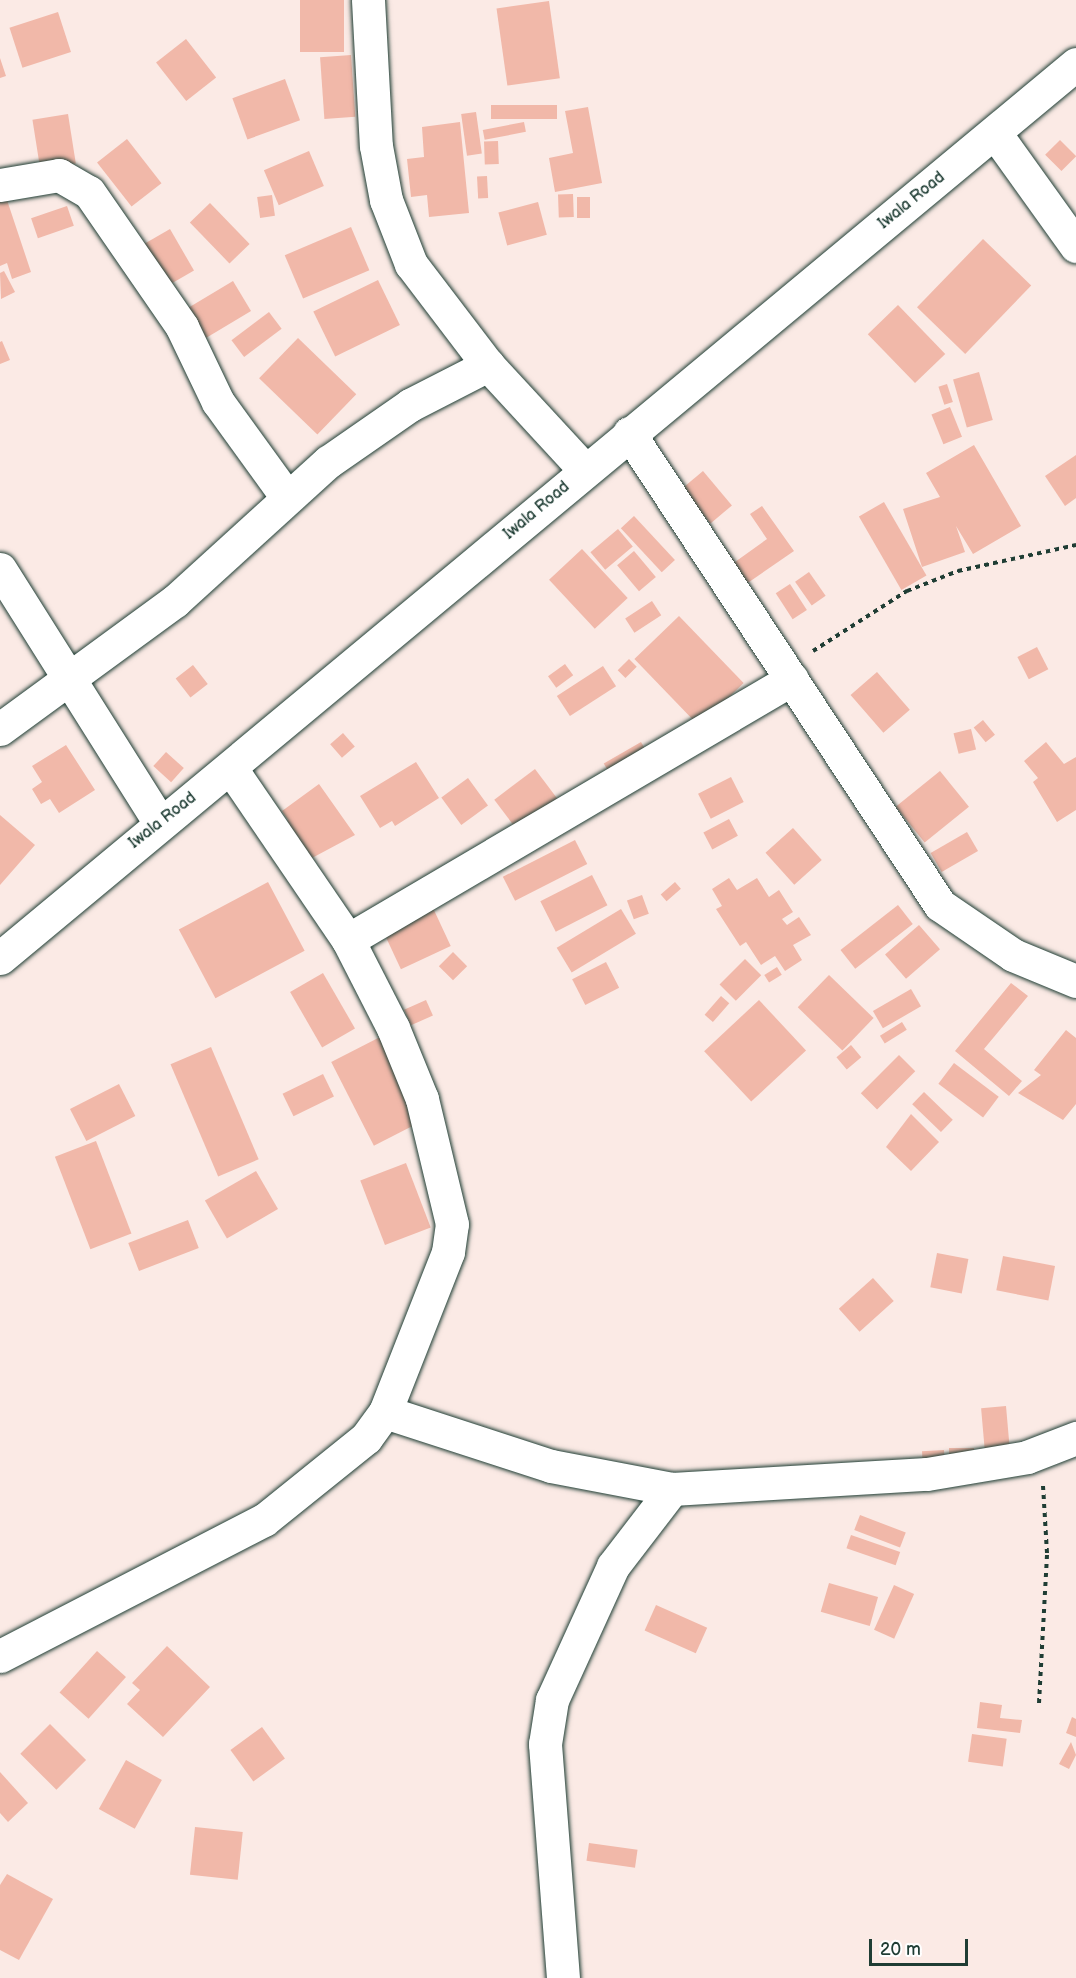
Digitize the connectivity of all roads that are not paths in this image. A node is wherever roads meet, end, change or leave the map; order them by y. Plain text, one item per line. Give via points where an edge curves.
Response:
1 (368, 0) edge
2 (1076, 64) edge
3 (994, 133) junction
4 (0, 185) edge
5 (1076, 246) edge
6 (488, 365) junction
7 (629, 433) junction
8 (585, 470) junction
9 (286, 496) junction
10 (0, 569) edge
11 (792, 679) junction
12 (69, 680) junction
13 (0, 729) edge
14 (232, 770) junction
15 (159, 821) junction
16 (348, 940) junction
17 (0, 958) edge
18 (1076, 981) edge
19 (385, 1412) junction
20 (1076, 1438) edge
21 (672, 1489) junction
22 (0, 1656) edge
23 (563, 1978) edge

1 - 6 street via 376,146 386,200 411,264
2 - 3 street, Iwala Road
3 - 5 street
3 - 7 street, Iwala Road
4 - 9 street via 59,175 89,192 182,327 218,402
6 - 8 street
6 - 9 street via 410,405
7 - 8 street, Iwala Road
7 - 11 street
8 - 14 street, Iwala Road
9 - 12 street via 175,601
10 - 12 street
11 - 16 street
11 - 18 street via 940,905 1013,954
12 - 13 street
12 - 15 street
14 - 15 street, Iwala Road
14 - 16 street
15 - 17 street, Iwala Road
16 - 19 street via 422,1099 452,1224 448,1252
19 - 21 street via 551,1466
19 - 22 street via 366,1438 326,1475 264,1520
20 - 21 street via 1041,1452 927,1474
21 - 23 street via 613,1566 552,1700 545,1744

